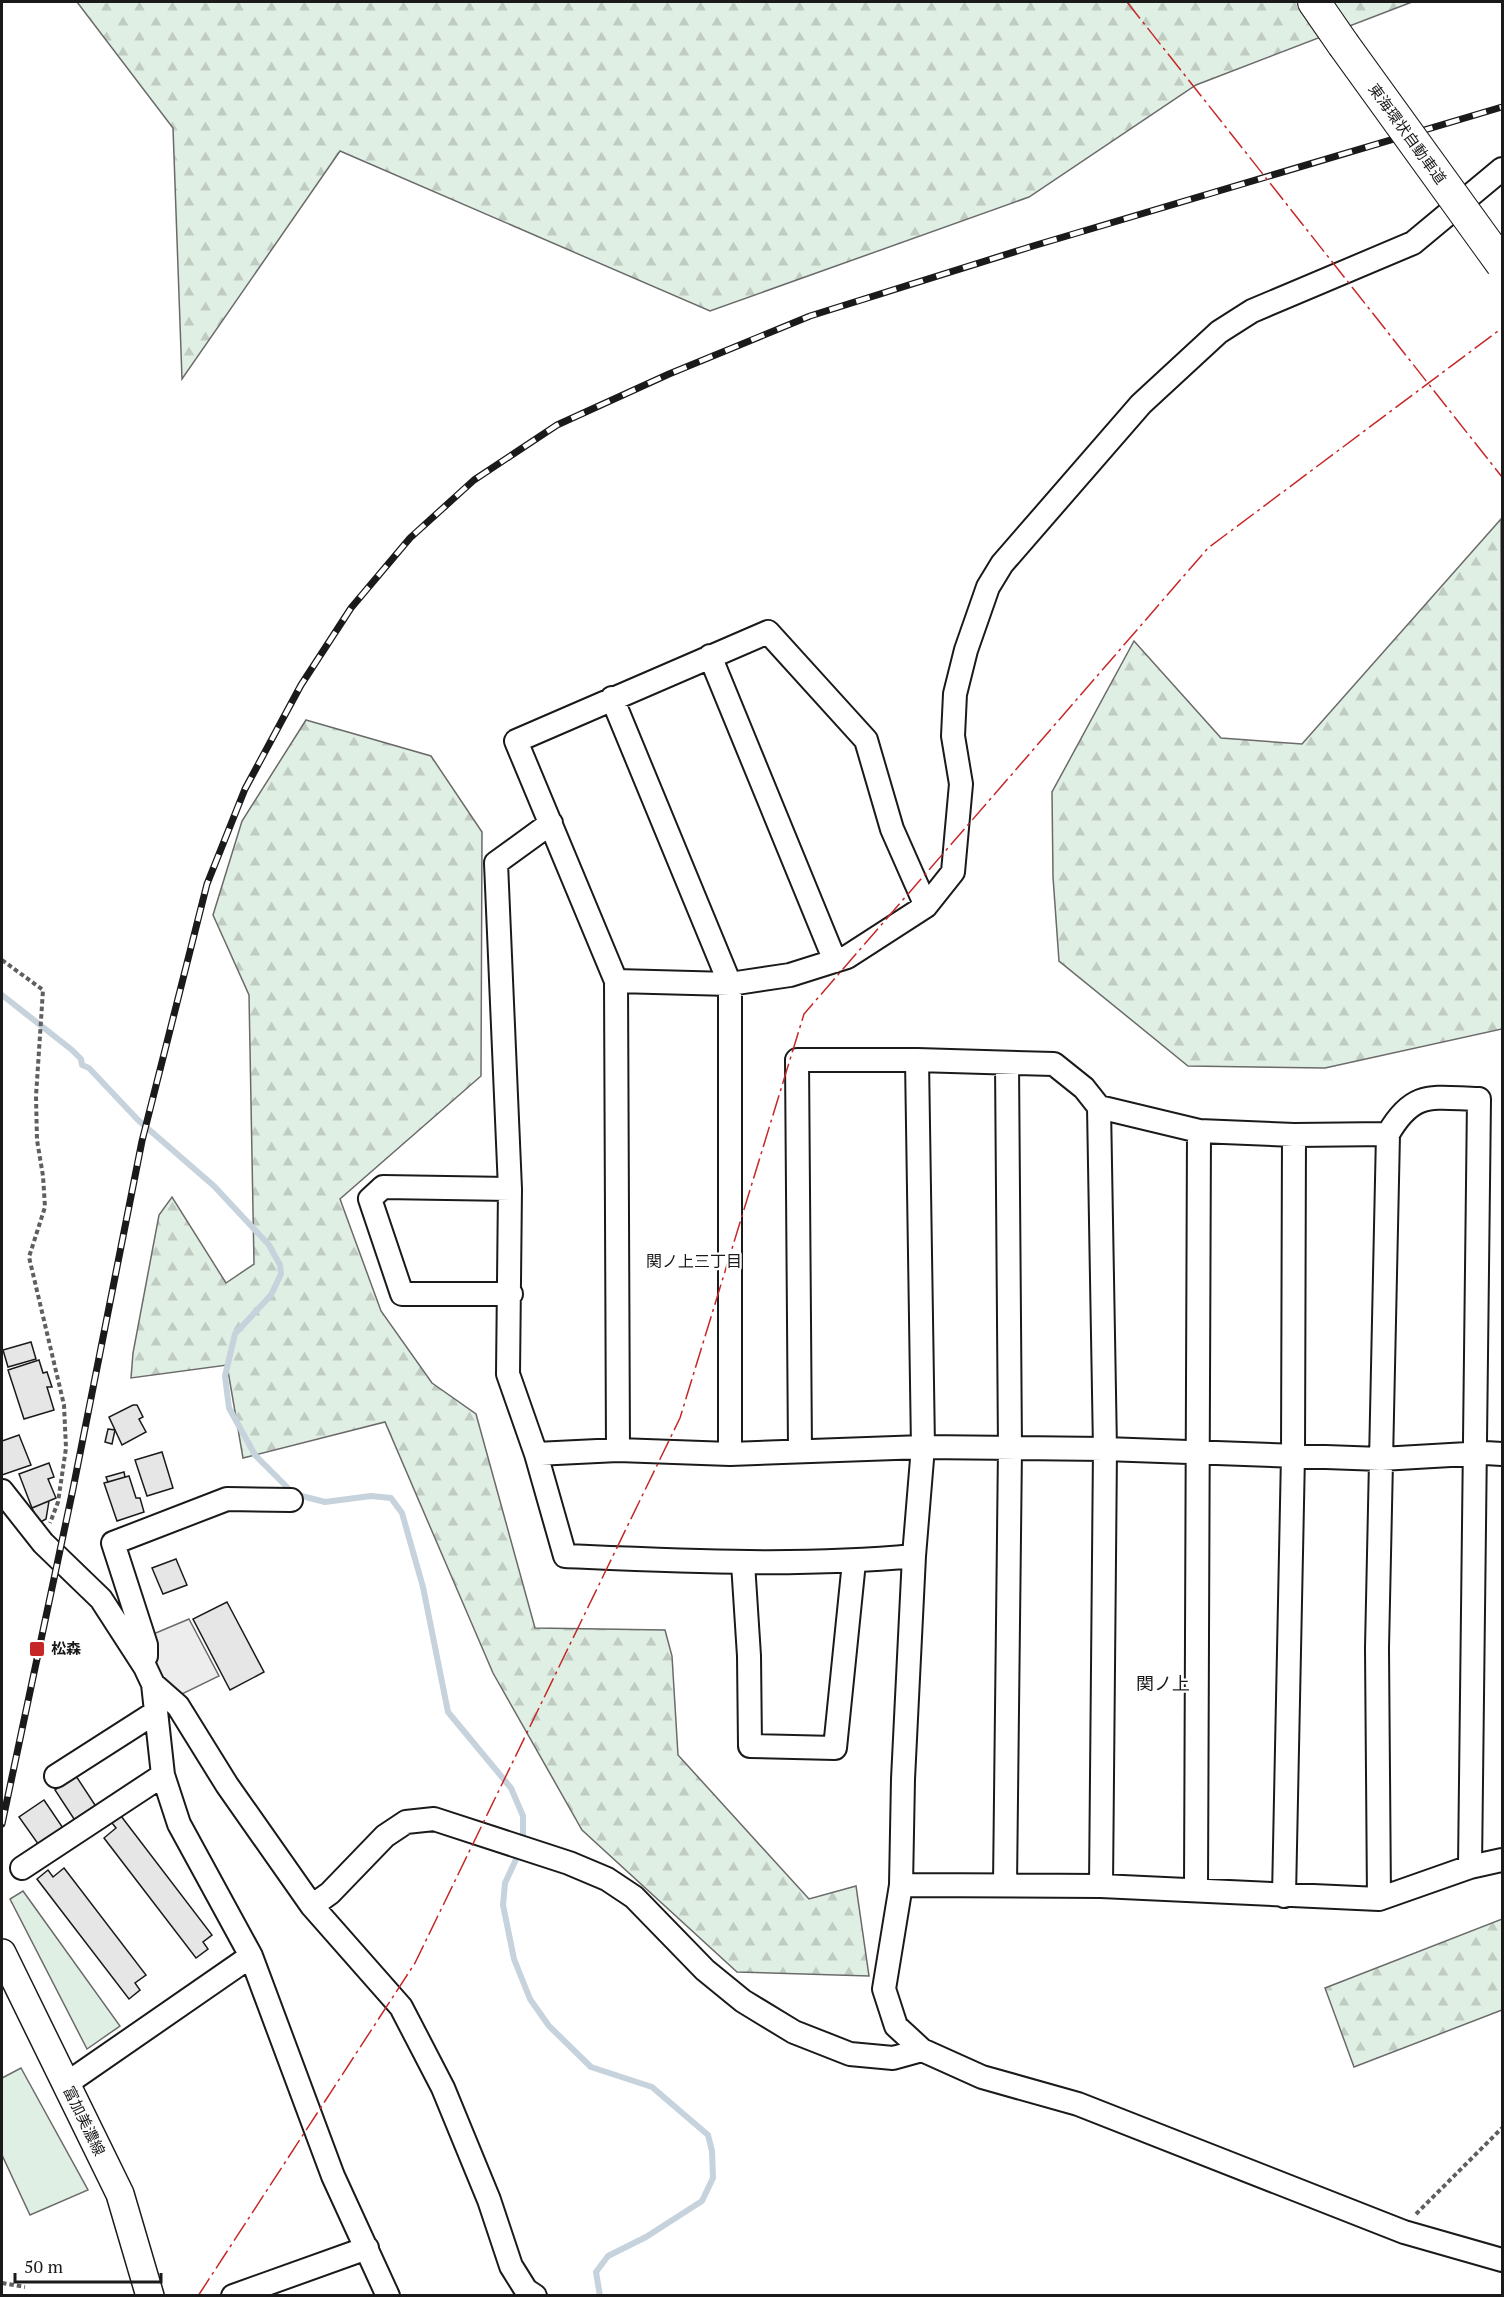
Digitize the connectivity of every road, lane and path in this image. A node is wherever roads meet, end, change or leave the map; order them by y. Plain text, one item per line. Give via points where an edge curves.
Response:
1 (1314, 2) edge
2 (1503, 169) edge
3 (1503, 264) edge
4 (710, 656) junction
5 (612, 698) junction
6 (551, 823) junction
7 (926, 906) junction
8 (2, 960) edge
9 (835, 961) junction
10 (616, 981) junction
11 (730, 984) junction
12 (917, 1060) junction
13 (1007, 1063) junction
14 (1099, 1107) junction
15 (1199, 1131) junction
16 (1388, 1134) junction
17 (1294, 1136) junction
18 (510, 1189) junction
19 (511, 1294) junction
20 (923, 1447) junction
21 (1010, 1448) junction
22 (1104, 1449) junction
23 (618, 1450) junction
24 (800, 1451) junction
25 (1196, 1452) junction
26 (536, 1454) junction
27 (730, 1454) junction
28 (1473, 1454) junction
29 (1503, 1454) edge
30 (1293, 1455) junction
31 (1381, 1459) junction
32 (2, 1491) edge
33 (291, 1500) dead end
34 (43, 1543) junction
35 (914, 1556) junction
36 (854, 1562) junction
37 (743, 1563) junction
38 (149, 1676) junction
39 (156, 1712) junction
40 (164, 1774) junction
41 (56, 1776) dead end
42 (1503, 1860) edge
43 (1470, 1867) junction
44 (22, 1868) dead end
45 (901, 1885) junction
46 (1005, 1885) junction
47 (1101, 1886) junction
48 (1196, 1890) junction
49 (1284, 1896) junction
50 (1379, 1899) junction
51 (312, 1906) junction
52 (2, 1953) edge
53 (251, 1956) junction
54 (922, 2050) junction
55 (66, 2084) junction
56 (1503, 2128) edge
57 (1404, 2232) junction
58 (367, 2248) junction
59 (1503, 2260) edge
60 (2, 2283) edge
61 (25, 2287) dead end
62 (150, 2295) edge
63 (233, 2295) edge
64 (388, 2295) edge
65 (535, 2295) edge

1 - 3 highway, 東海環状自動車道, bridge
2 - 7 street via 1413,243 1252,311 1219,332 1141,404 1002,564 988,587 955,694 953,736 961,784 953,872
4 - 5 street
4 - 7 street via 768,632 866,740 892,829
4 - 9 street
5 - 6 street via 516,741
5 - 11 street
6 - 10 street
6 - 18 street via 496,863
7 - 9 street
8 - 34 path via 43,990 36,1096 45,1207 29,1257 64,1405 66,1448 58,1502
9 - 11 street via 790,975
10 - 11 street
10 - 23 street
11 - 27 street
12 - 13 street
12 - 20 street
12 - 24 street via 797,1060
13 - 14 street via 1054,1064 1084,1088
13 - 21 street
14 - 15 street
14 - 22 street
15 - 17 street
15 - 25 street
16 - 17 street
16 - 28 street via 1400,1113 1424,1098 1479,1099
16 - 31 street
17 - 30 street
18 - 19 street
18 - 19 street via 383,1186 370,1199 402,1293
19 - 26 street via 508,1374
20 - 21 street
20 - 24 street
20 - 35 street
21 - 22 street
21 - 46 street
22 - 25 street
22 - 47 street
23 - 26 street
23 - 27 street
24 - 27 street
25 - 30 street
25 - 48 street
26 - 37 street via 565,1556
28 - 29 street
28 - 31 street
28 - 43 street
30 - 31 street
30 - 49 street
31 - 50 street via 1377,1648
32 - 34 street
33 - 38 street via 226,1499 113,1544 146,1645
34 - 38 street via 101,1599
35 - 36 street
35 - 45 street
36 - 37 street
36 - 37 street via 835,1748 750,1746
38 - 39 street
38 - 51 street via 178,1706 227,1785
39 - 40 street
39 - 41 street
40 - 44 street
40 - 53 street via 179,1824
42 - 43 street
43 - 50 street
45 - 46 street
45 - 54 street via 884,1989 896,2026
46 - 47 street
47 - 48 street
48 - 49 street
49 - 50 street
51 - 54 street via 330,1893 385,1836 406,1822 434,1820 607,1879 634,1897 705,1970 743,2001 794,2032 850,2055 893,2058
51 - 65 street via 401,2007 443,2088 489,2200 511,2266 525,2290
52 - 55 main road, 富加美濃線
53 - 55 street
53 - 58 street via 333,2175
54 - 57 street via 982,2077 1078,2104
55 - 62 main road, 富加美濃線 via 120,2194
56 - 57 path via 1421,2207
57 - 59 street
58 - 63 street
58 - 64 street
60 - 61 path

